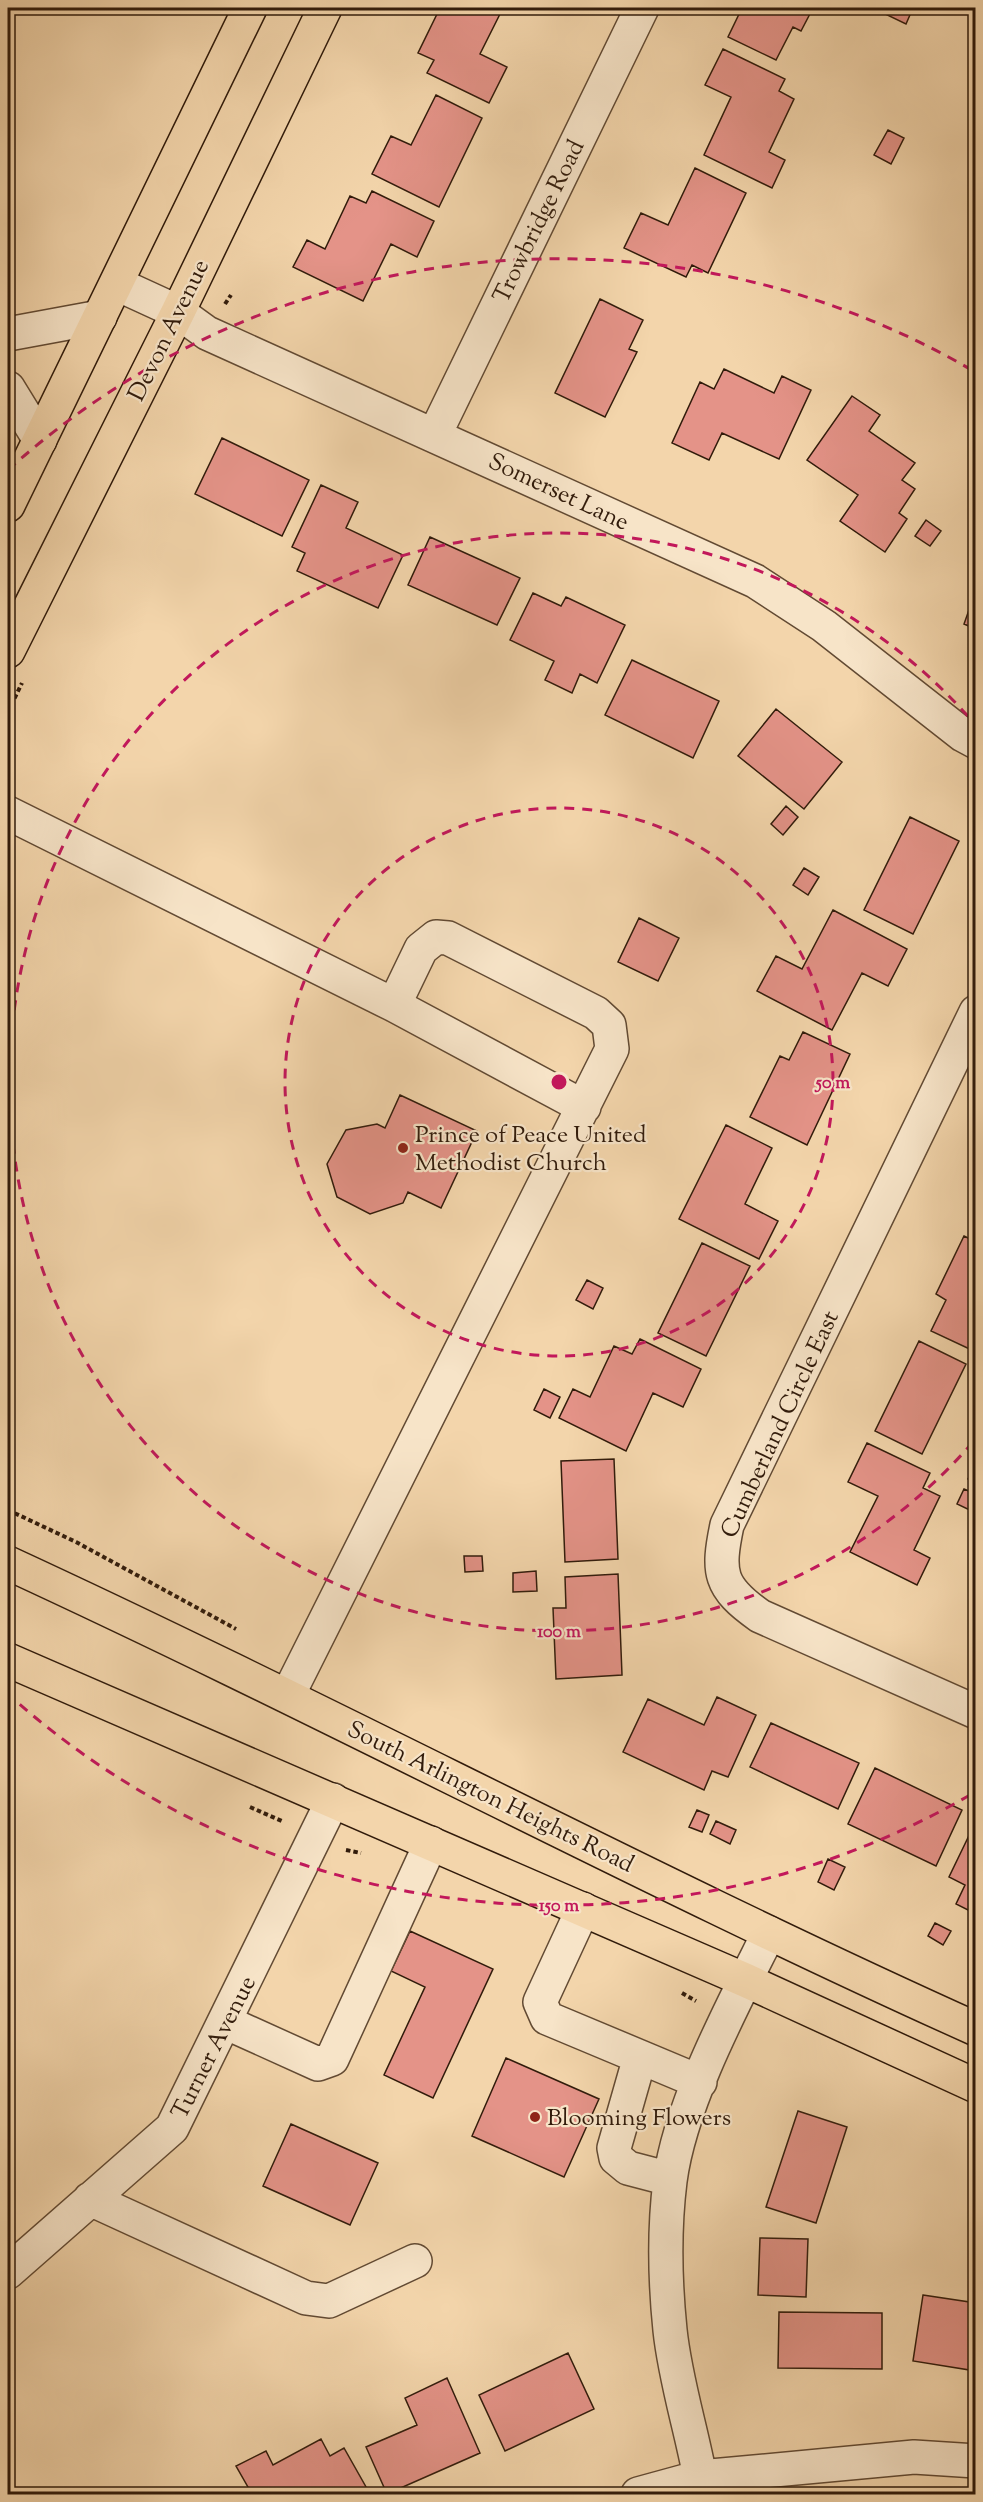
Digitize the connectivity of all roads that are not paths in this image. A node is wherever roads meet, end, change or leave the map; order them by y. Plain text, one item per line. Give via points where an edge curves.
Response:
1 (250, 8) edge
2 (325, 8) edge
3 (642, 8) edge
4 (117, 284) junction
5 (178, 312) junction
6 (100, 317) junction
7 (8, 334) edge
8 (8, 388) edge
9 (435, 434) junction
10 (40, 440) junction
11 (8, 506) edge
12 (8, 651) edge
13 (975, 741) edge
14 (8, 813) edge
15 (394, 1005) junction
16 (975, 1012) edge
17 (584, 1107) junction
18 (8, 1563) edge
19 (8, 1660) edge
20 (288, 1695) junction
21 (975, 1712) edge
22 (333, 1800) junction
23 (431, 1843) junction
24 (583, 1909) junction
25 (769, 1933) junction
26 (745, 1980) junction
27 (225, 2022) junction
28 (975, 2029) edge
29 (640, 2057) junction
30 (700, 2082) junction
31 (975, 2086) edge
32 (670, 2180) junction
33 (90, 2199) junction
34 (415, 2261) dead end
35 (8, 2272) edge
36 (975, 2462) edge
37 (700, 2477) junction
38 (638, 2494) edge

1 - 4 main road
2 - 5 main road, Devon Avenue
3 - 9 street, Trowbridge Road
4 - 5 street, Somerset Lane
4 - 6 main road
5 - 9 street, Somerset Lane via 207,333
5 - 12 main road, Devon Avenue
6 - 7 street
6 - 10 main road
8 - 10 street
9 - 13 street, Somerset Lane via 755,581 824,626
10 - 11 main road
14 - 15 street
15 - 17 street
15 - 17 street via 421,949 436,937 448,938 596,1013 609,1025 612,1049
16 - 21 street, Cumberland Circle East via 727,1525 721,1556 724,1579 735,1599 760,1616
17 - 20 street
18 - 20 main road, South Arlington Heights Road
19 - 22 main road
20 - 25 main road, South Arlington Heights Road
22 - 23 main road
22 - 27 street, Turner Avenue
23 - 24 main road
23 - 27 street via 332,2059 318,2064
24 - 26 main road
24 - 29 street via 540,2002 547,2018
25 - 26 street
25 - 28 main road, South Arlington Heights Road
26 - 30 street
26 - 31 main road
27 - 33 street, Turner Avenue via 172,2128
29 - 30 street
29 - 32 street via 614,2148 616,2158 628,2168
30 - 32 street via 680,2137
32 - 37 street via 666,2245 670,2331
33 - 34 street via 306,2298 329,2301
33 - 35 street, Turner Avenue
36 - 37 street via 914,2457
37 - 38 street

